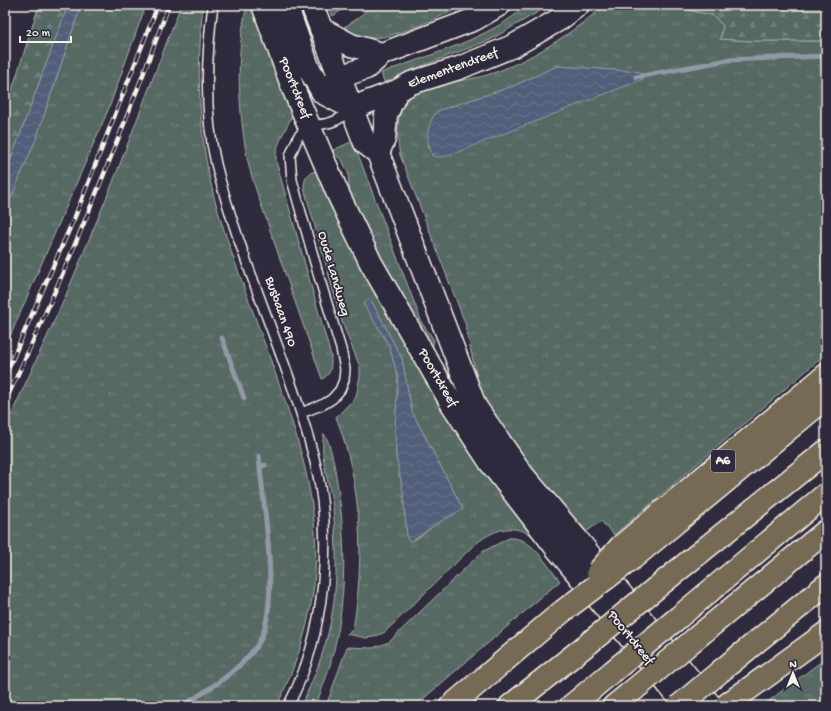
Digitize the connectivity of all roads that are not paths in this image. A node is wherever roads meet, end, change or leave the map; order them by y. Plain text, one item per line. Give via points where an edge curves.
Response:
1 (213, 5) edge
2 (263, 5) edge
3 (286, 5) edge
4 (312, 5) edge
5 (499, 5) edge
6 (578, 5) edge
7 (321, 29) junction
8 (382, 54) junction
9 (339, 77) junction
10 (397, 91) junction
11 (323, 92) junction
12 (352, 108) junction
13 (309, 125) junction
14 (378, 153) junction
15 (826, 375) edge
16 (826, 398) edge
17 (301, 413) junction
18 (826, 451) edge
19 (826, 494) edge
20 (826, 531) edge
21 (627, 552) junction
22 (826, 585) edge
23 (826, 633) edge
24 (622, 700) edge
25 (733, 700) edge
26 (288, 706) edge
27 (451, 706) edge
28 (510, 706) edge
29 (571, 706) edge
30 (679, 706) edge
31 (686, 706) edge
32 (711, 706) edge

1 - 17 lane, Busbaan 490 via 208,70 209,123 216,163
2 - 13 main road, Poortdreef
3 - 11 main road, Poortdreef via 308,67
4 - 7 main road, Poortdreef
5 - 8 main road via 475,18
6 - 10 main road, Elementendreef via 513,46 459,68 411,83
7 - 8 main road via 351,45
7 - 9 main road, Poortdreef
8 - 9 main road via 366,68
9 - 11 main road
9 - 12 main road, Poortdreef
10 - 12 main road, Elementendreef
10 - 14 main road via 388,110 384,139
11 - 12 main road
11 - 13 main road
12 - 13 lane via 342,118 325,125
12 - 14 main road, Poortdreef via 365,143
13 - 17 lane, Oude Landweg via 298,138 290,156 292,180 345,369 340,390 332,399
13 - 31 main road, Poortdreef via 371,263 460,416 512,491
14 - 32 main road, Poortdreef via 475,406 522,474
15 - 21 highway, A6
16 - 21 highway, A6
17 - 26 lane, Busbaan 490 via 315,459 325,558 316,629 305,666
18 - 28 highway, bridge
19 - 29 highway, bridge
20 - 24 highway, bridge
21 - 27 highway, A6, bridge via 564,611
22 - 30 highway, bridge
23 - 25 highway

